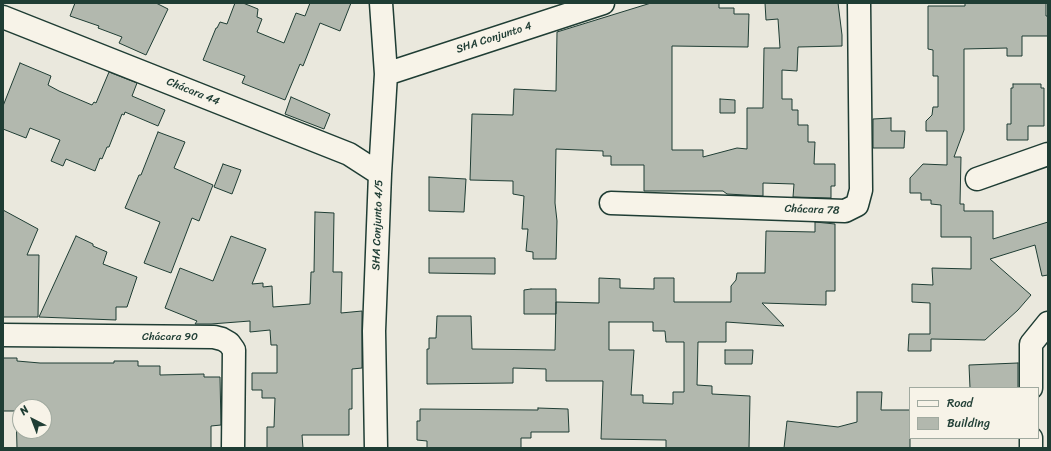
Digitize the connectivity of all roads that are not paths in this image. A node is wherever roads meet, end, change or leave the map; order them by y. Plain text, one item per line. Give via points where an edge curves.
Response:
1 (381, 3) edge
2 (603, 3) edge
3 (859, 3) edge
4 (3, 17) edge
5 (386, 74) junction
6 (1048, 154) edge
7 (380, 174) junction
8 (977, 179) dead end
9 (611, 203) dead end
10 (1048, 323) edge
11 (3, 336) edge
12 (1031, 387) edge
13 (233, 448) edge
14 (376, 448) edge

1 - 5 street, SHA Conjunto 4/5
2 - 5 street, SHA Conjunto 4
3 - 9 street, Chácara 78 via 861,190 857,205 845,211
4 - 7 street, Chácara 44 via 349,154
5 - 7 street, SHA Conjunto 4/5
6 - 8 street
7 - 14 street, SHA Conjunto 4/5 via 374,331
10 - 12 street via 1031,344
11 - 13 street, Chácara 90 via 222,339 234,350

